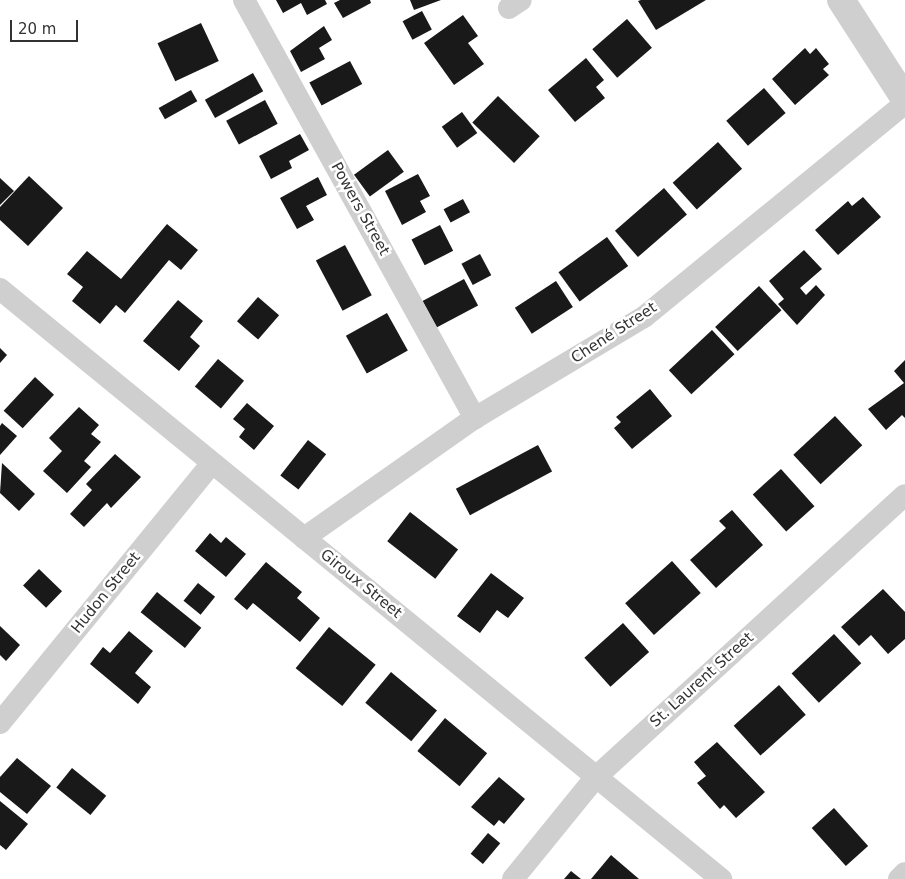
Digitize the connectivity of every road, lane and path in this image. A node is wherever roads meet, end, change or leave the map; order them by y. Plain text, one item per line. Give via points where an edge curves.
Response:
1 (244, 0) edge
2 (841, 0) edge
3 (905, 101) edge
4 (0, 289) edge
5 (476, 418) junction
6 (212, 463) junction
7 (905, 494) edge
8 (304, 538) junction
9 (0, 723) edge
10 (596, 777) junction
11 (905, 874) edge
12 (514, 879) edge
13 (721, 879) edge
14 (899, 879) edge

1 - 5 street, Powers Street
2 - 3 street
3 - 5 street, Chené Street via 644,317
4 - 6 street, Giroux Street
5 - 8 street, Chené Street
6 - 8 street, Giroux Street
6 - 9 street, Hudon Street
7 - 10 street, St. Laurent Street
8 - 10 street, Giroux Street
10 - 12 street, St. Laurent Street
10 - 13 street, Giroux Street
11 - 14 street

